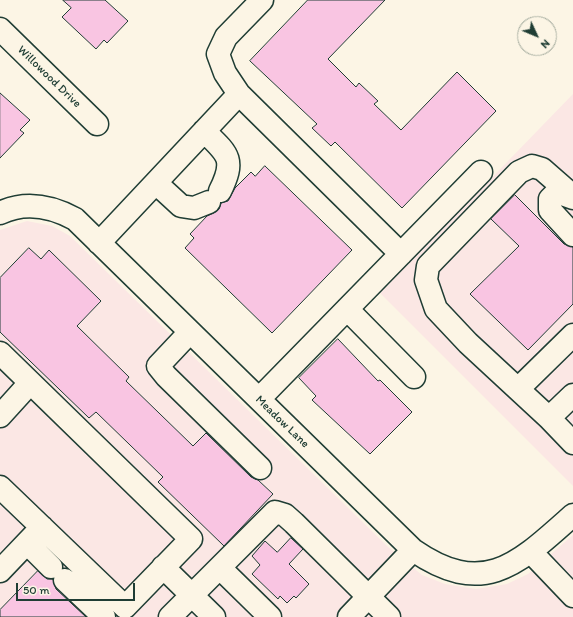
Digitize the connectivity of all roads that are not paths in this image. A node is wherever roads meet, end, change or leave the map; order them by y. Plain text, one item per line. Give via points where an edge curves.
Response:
1 (262, 0) edge
2 (0, 29) edge
3 (239, 94) junction
4 (97, 124) dead end
5 (204, 131) junction
6 (481, 172) dead end
7 (156, 182) junction
8 (509, 182) junction
9 (573, 197) edge
10 (550, 210) junction
11 (0, 213) edge
12 (573, 235) edge
13 (99, 243) junction
14 (401, 254) junction
15 (347, 309) junction
16 (190, 332) junction
17 (573, 335) edge
18 (0, 353) edge
19 (414, 377) dead end
20 (30, 383) junction
21 (518, 389) junction
22 (573, 394) edge
23 (259, 399) junction
24 (0, 416) edge
25 (549, 418) junction
26 (573, 443) edge
27 (260, 468) dead end
28 (0, 487) edge
29 (573, 515) edge
30 (42, 528) junction
31 (27, 543) junction
32 (413, 550) junction
33 (531, 552) junction
34 (163, 567) junction
35 (220, 568) junction
36 (0, 571) edge
37 (572, 594) edge
38 (192, 596) junction
39 (369, 596) junction
40 (104, 617) edge
41 (170, 617) edge
42 (214, 617) edge
43 (270, 617) edge
44 (349, 617) edge
45 (389, 617) edge

1 - 3 street via 226,37 218,54 224,73
2 - 4 street, Willowood Drive
3 - 5 street
3 - 14 street
5 - 7 street
5 - 7 street via 225,151 228,162 228,174 215,197 194,208 182,206
6 - 14 street
7 - 13 street
8 - 9 street via 532,166 542,169
8 - 10 street via 525,178 536,181
8 - 21 street via 428,266 426,280 436,309
9 - 10 street via 554,194 550,199
10 - 12 street
11 - 13 street, Meadow Lane via 25,206 50,208 75,220
13 - 16 street, Meadow Lane
14 - 15 street
15 - 19 street
15 - 23 street
16 - 23 street, Meadow Lane
16 - 27 street via 158,366
17 - 21 street
18 - 20 street
20 - 24 street
20 - 34 street via 191,539
21 - 25 street
22 - 25 street
23 - 32 street, Meadow Lane
25 - 26 street
28 - 30 street
29 - 33 street, Meadow Lane
30 - 31 street
30 - 34 street via 125,607
31 - 36 street
31 - 40 street
32 - 33 street, Meadow Lane via 445,569 467,574 491,572 511,565
32 - 39 street
33 - 37 street
34 - 38 street
35 - 38 street
35 - 39 street via 275,512 294,523
35 - 43 street
38 - 41 street
38 - 42 street
39 - 44 street
39 - 45 street

